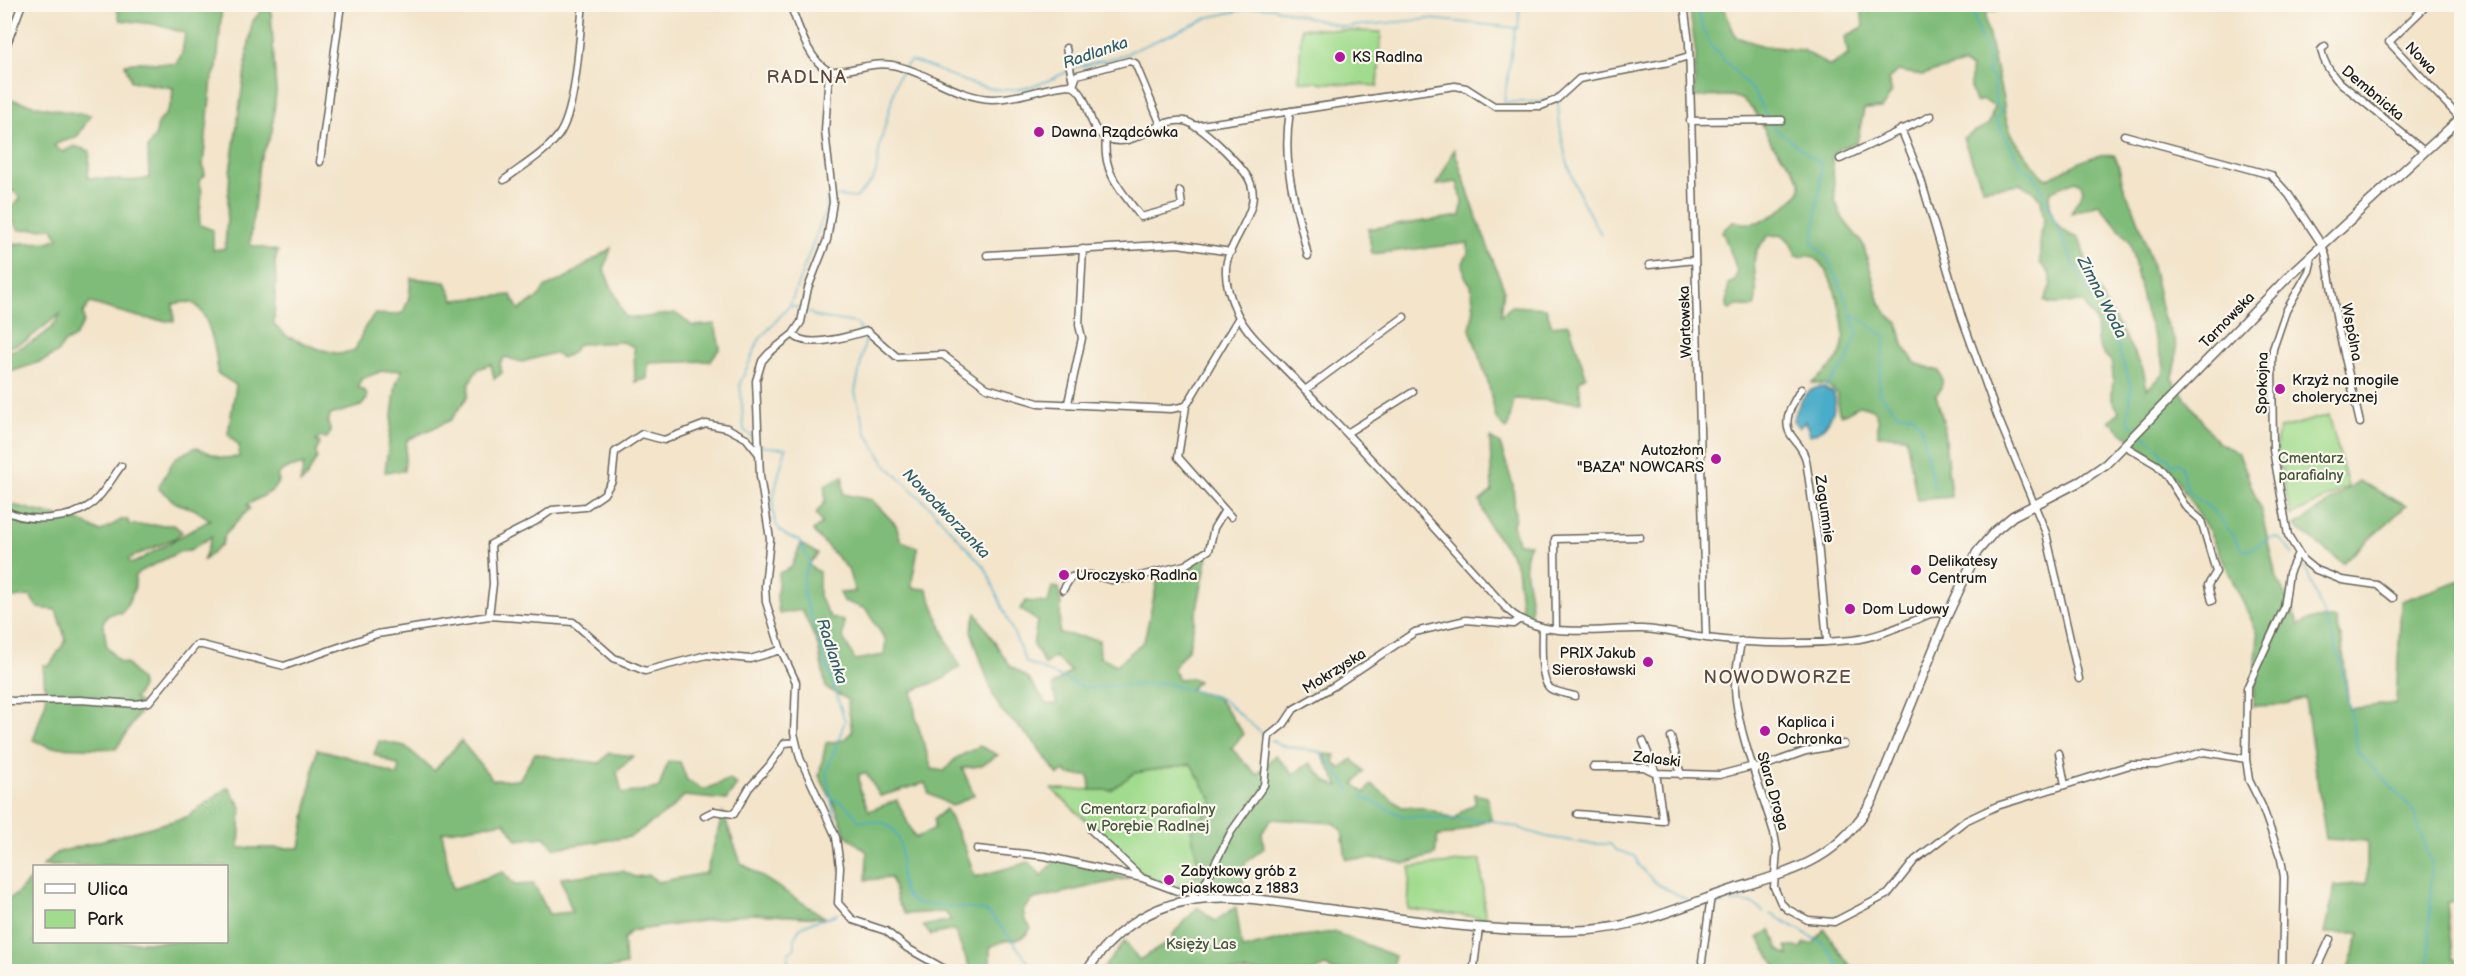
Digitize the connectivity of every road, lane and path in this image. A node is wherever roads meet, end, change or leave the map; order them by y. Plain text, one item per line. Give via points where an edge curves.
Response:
1 (22, 4) edge
2 (341, 4) edge
3 (583, 4) edge
4 (790, 4) edge
5 (1684, 4) edge
6 (2428, 4) edge
7 (2325, 46) dead end
8 (1066, 48) dead end
9 (4, 52) edge
10 (1689, 56) junction
11 (829, 71) junction
12 (1073, 86) junction
13 (1290, 111) junction
14 (1931, 117) dead end
15 (2461, 117) edge
16 (1782, 120) dead end
17 (1690, 121) junction
18 (1161, 125) junction
19 (1194, 126) junction
20 (1901, 129) junction
21 (2124, 135) dead end
22 (1106, 138) junction
23 (2424, 151) junction
24 (1840, 159) dead end
25 (320, 162) dead end
26 (504, 180) dead end
27 (1180, 191) dead end
28 (2322, 245) junction
29 (1083, 249) junction
30 (1231, 252) junction
31 (987, 255) dead end
32 (1308, 256) dead end
33 (2310, 257) junction
34 (1695, 260) junction
35 (1649, 265) dead end
36 (1239, 317) junction
37 (1404, 317) dead end
38 (793, 334) junction
39 (1801, 389) dead end
40 (1305, 390) junction
41 (1413, 392) dead end
42 (1068, 403) junction
43 (1186, 406) junction
44 (2360, 423) dead end
45 (1347, 433) junction
46 (2125, 446) junction
47 (759, 450) junction
48 (121, 466) dead end
49 (2036, 503) junction
50 (4, 510) edge
51 (1225, 510) junction
52 (1231, 517) dead end
53 (1640, 537) dead end
54 (2298, 553) junction
55 (1063, 590) dead end
56 (2393, 598) dead end
57 (2212, 602) dead end
58 (489, 616) junction
59 (1947, 616) junction
60 (1520, 619) junction
61 (1542, 627) junction
62 (1556, 628) junction
63 (1706, 638) junction
64 (1741, 641) junction
65 (1827, 641) junction
66 (781, 650) junction
67 (2079, 679) dead end
68 (1575, 696) dead end
69 (4, 699) edge
70 (1671, 737) dead end
71 (1643, 741) dead end
72 (796, 742) junction
73 (1844, 744) dead end
74 (2059, 753) dead end
75 (2246, 759) junction
76 (1593, 766) dead end
77 (1754, 768) junction
78 (1656, 773) junction
79 (1681, 775) junction
80 (2065, 784) junction
81 (1577, 814) dead end
82 (704, 816) dead end
83 (1091, 830) dead end
84 (977, 849) dead end
85 (1774, 877) junction
86 (1142, 878) junction
87 (1711, 896) junction
88 (1199, 899) junction
89 (1479, 928) junction
90 (2330, 939) dead end
91 (1702, 961) dead end
92 (950, 972) edge
93 (1086, 972) edge
94 (1479, 972) edge
95 (2283, 972) edge
96 (2315, 972) edge

1 - 9 street
2 - 25 street
3 - 26 street via 565,121 550,143
4 - 11 street via 811,52
5 - 10 street, Wartowska
6 - 15 street, Nowa via 2389,42
7 - 23 street, Dembnicka via 2321,50 2326,68 2337,80
8 - 12 street
10 - 13 street via 1579,79 1556,100 1541,106 1494,106 1466,88 1455,86
10 - 17 street, Wartowska
11 - 12 street via 875,64 900,67 989,99
11 - 38 street via 825,131 833,196 827,240 808,288 801,322
12 - 18 street via 1077,75 1135,63
12 - 22 street via 1081,93 1097,130
13 - 19 street
13 - 32 street via 1286,151 1293,203
14 - 20 street
15 - 23 main road, Tarnowska
16 - 17 street
17 - 34 street, Wartowska
18 - 19 street via 1178,121
18 - 22 street via 1129,140
19 - 30 street via 1245,173 1253,187 1252,208
20 - 24 street
20 - 49 street via 1919,172 1962,318 1997,415
21 - 28 street via 2271,175
22 - 27 street via 1104,156 1116,184 1141,217 1182,206
23 - 28 main road, Tarnowska
28 - 33 main road, Tarnowska
28 - 44 street, Wspólna
29 - 30 street via 1178,244
29 - 31 street
29 - 42 street via 1079,325 1082,338
30 - 36 street via 1227,283
33 - 46 main road, Tarnowska
33 - 54 street, Spokojna via 2309,271 2286,311 2273,349 2273,450 2288,535
34 - 35 street
34 - 63 street, Wartowska
36 - 40 street
36 - 43 street
37 - 40 street
38 - 42 street via 800,340 830,341 867,331 897,357 943,355 987,388 1038,403
38 - 47 street via 769,353 756,381
39 - 65 street, Zagumnie via 1787,425 1806,460
40 - 45 street
41 - 45 street
42 - 43 street via 1171,409
43 - 51 street via 1178,457
45 - 60 street
46 - 49 main road, Tarnowska via 2091,476
46 - 57 street via 2157,465 2186,507 2201,520 2216,572 2208,585
47 - 58 street via 727,428 706,424 664,440 642,434 615,452 612,481 604,494 585,507 552,510 491,544 493,584
47 - 66 street via 770,539 766,602
48 - 50 street via 99,497 84,509 62,517 26,518
49 - 59 main road, Tarnowska via 2001,525 1977,552
49 - 67 street via 2051,551
51 - 52 street
51 - 55 street via 1209,550 1185,565 1132,578 1071,577
53 - 62 street via 1555,540
54 - 56 street via 2321,573 2377,585
54 - 75 street via 2289,573 2284,608 2247,688
58 - 66 street via 573,622 614,658 645,671 707,655 750,659
58 - 69 street via 377,634 284,666 196,645 149,702
59 - 65 street via 1935,614 1874,635
59 - 85 main road, Tarnowska via 1879,787 1860,821 1818,858
60 - 61 street
60 - 88 street, Mokrzyska via 1513,624 1466,620 1415,633 1294,709 1269,736 1264,785 1231,832
61 - 62 street
61 - 68 street via 1545,682 1551,689
62 - 63 street via 1642,629
63 - 64 street
64 - 65 street
64 - 77 street, Stara Droga via 1735,688
66 - 72 street via 796,682
70 - 79 street
71 - 78 street
72 - 82 street via 785,743 734,814 714,811
72 - 92 street via 836,837 840,867 838,903 853,920 885,931
73 - 77 street, Zalaski via 1806,751
74 - 80 street
75 - 80 street via 2213,752 2194,753 2157,765 2130,765
75 - 95 street via 2249,780 2281,859
76 - 78 street, Zalaski via 1644,767
77 - 79 street, Zalaski via 1719,775
77 - 85 street, Stara Droga via 1774,833
78 - 79 street, Zalaski
78 - 81 street via 1663,821
80 - 85 street via 2018,798 1965,821 1915,860 1888,894 1834,922 1808,920 1787,909 1778,897
83 - 86 street
84 - 86 street via 1045,856
85 - 87 main road, Tarnowska
86 - 88 street via 1190,892
87 - 89 main road, Tarnowska via 1604,928
87 - 91 street
88 - 89 main road, Tarnowska via 1251,899
88 - 93 main road, Tarnowska via 1156,910 1132,924 1103,949
89 - 94 street via 1474,966
90 - 96 street

